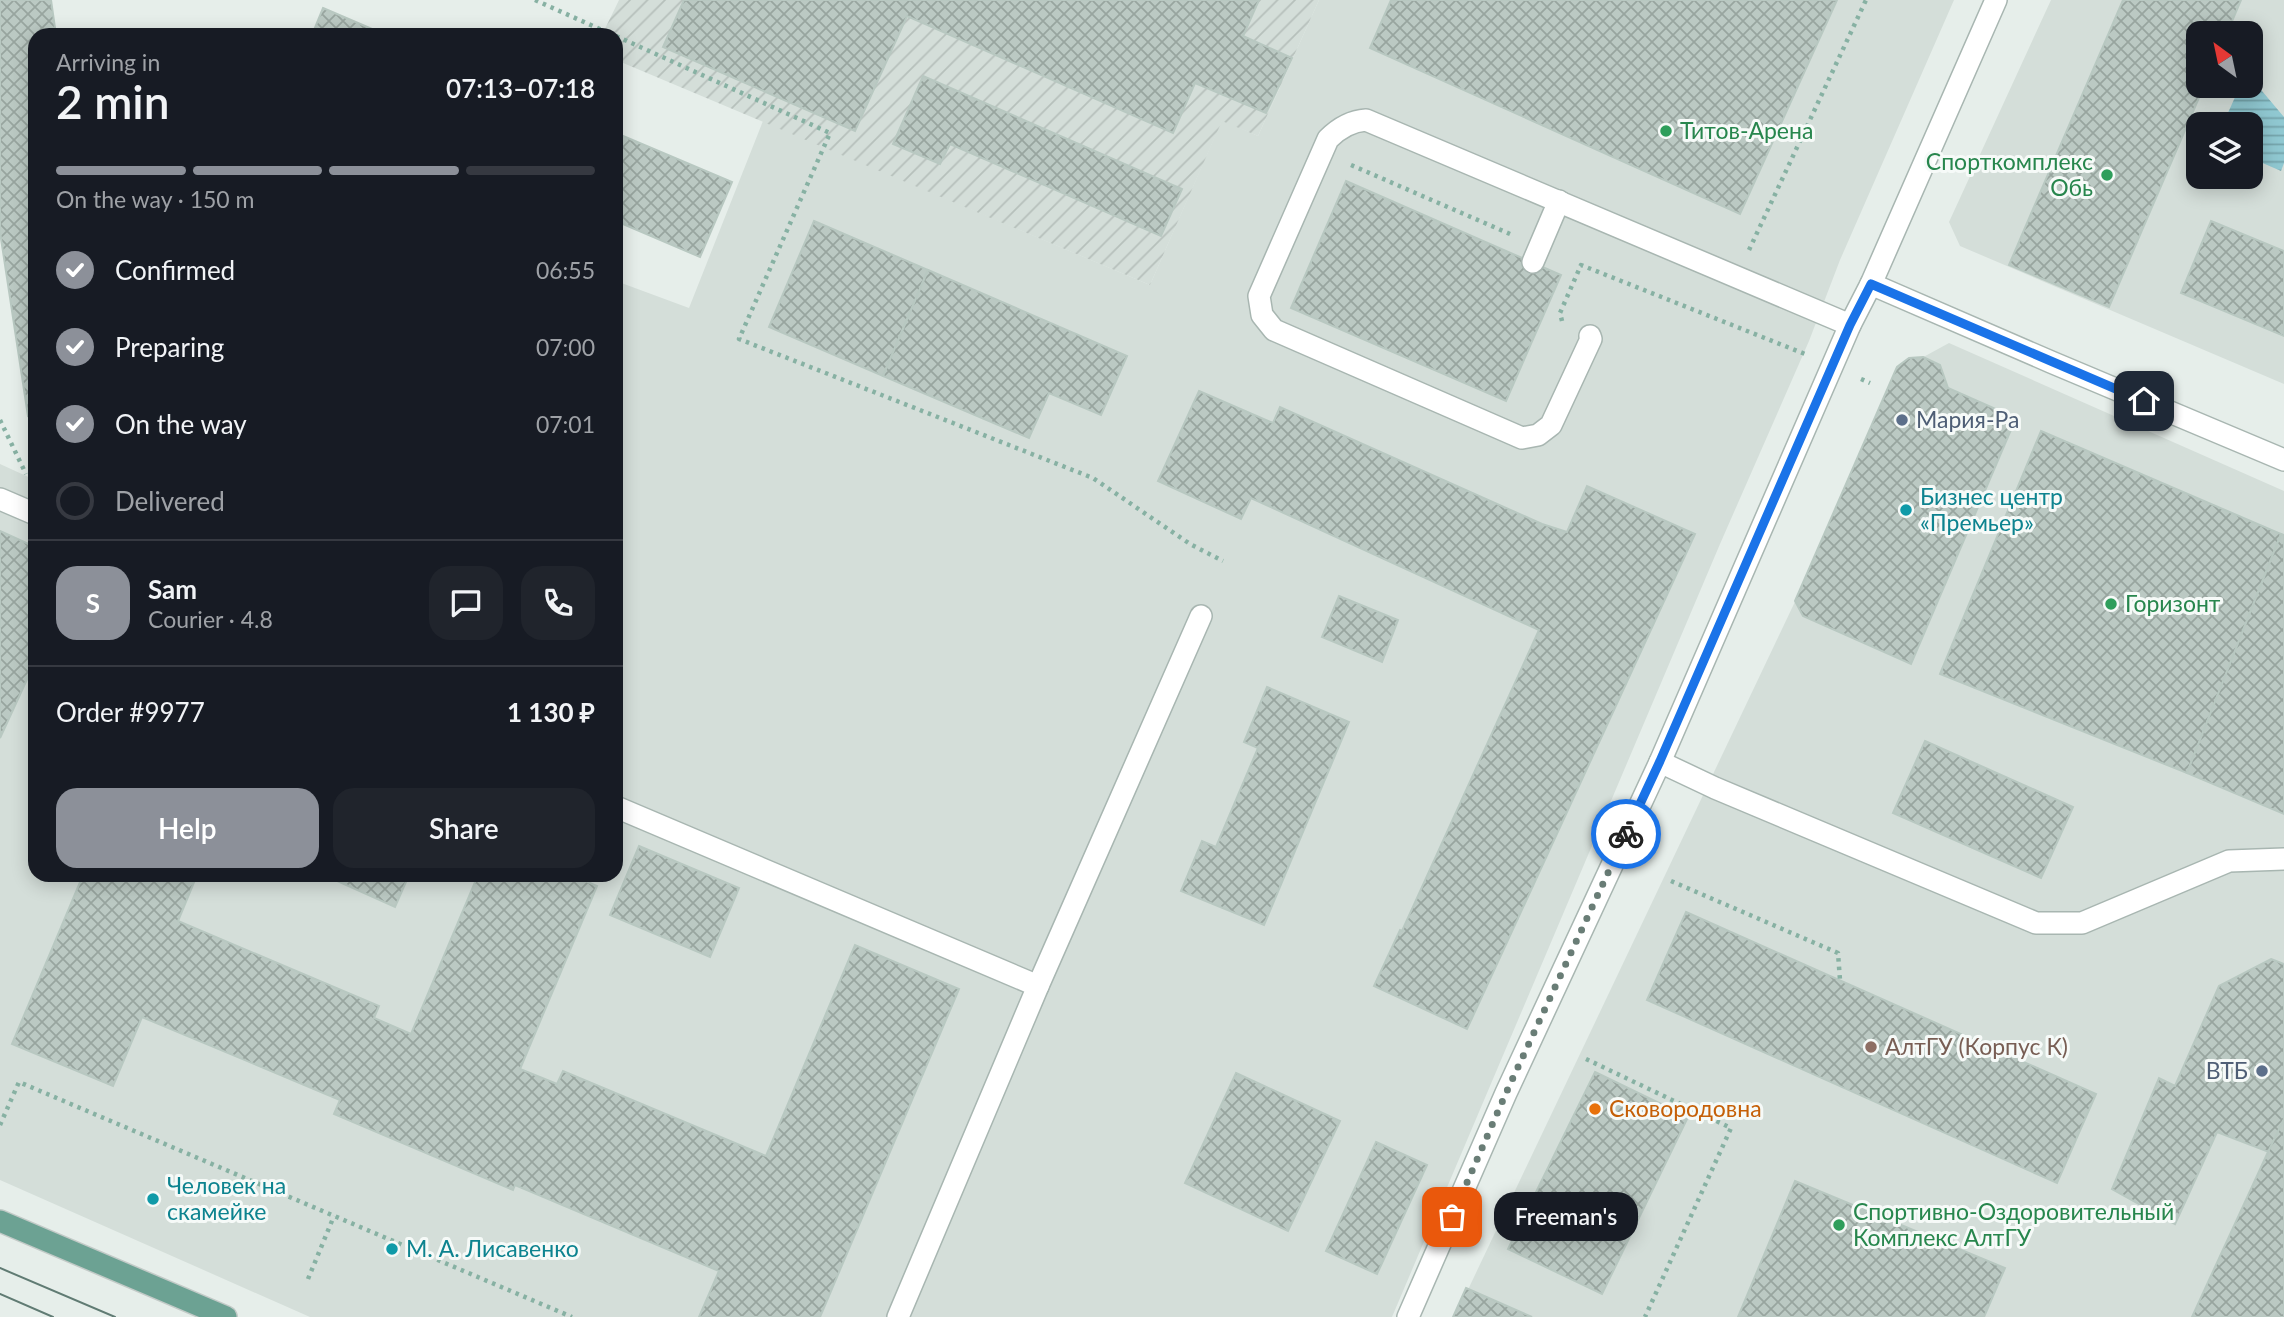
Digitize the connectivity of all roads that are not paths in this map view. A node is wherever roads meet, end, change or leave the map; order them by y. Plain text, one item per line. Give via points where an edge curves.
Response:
1 (1996, 0) edge
2 (1559, 201) junction
3 (1536, 254) road end
4 (1871, 284) junction
5 (1850, 325) junction
6 (1590, 336) dead end
7 (2284, 460) edge
8 (0, 499) edge
9 (28, 511) edge
10 (1201, 616) dead end
11 (1660, 761) junction
12 (623, 810) edge
13 (2284, 859) edge
14 (1038, 985) junction
15 (0, 1221) edge
16 (226, 1317) edge
17 (898, 1317) edge
18 (1408, 1317) edge

1 - 4 street
2 - 3 street
2 - 5 street
2 - 6 street via 1366,120 1356,121 1328,139 1259,296 1262,315 1274,330 1522,438 1538,435 1551,425
4 - 5 street
4 - 7 street
5 - 11 street
8 - 9 street
10 - 14 street
11 - 13 street via 2036,923 2082,923 2230,860
11 - 18 street
12 - 14 street
14 - 17 street
15 - 16 main road

